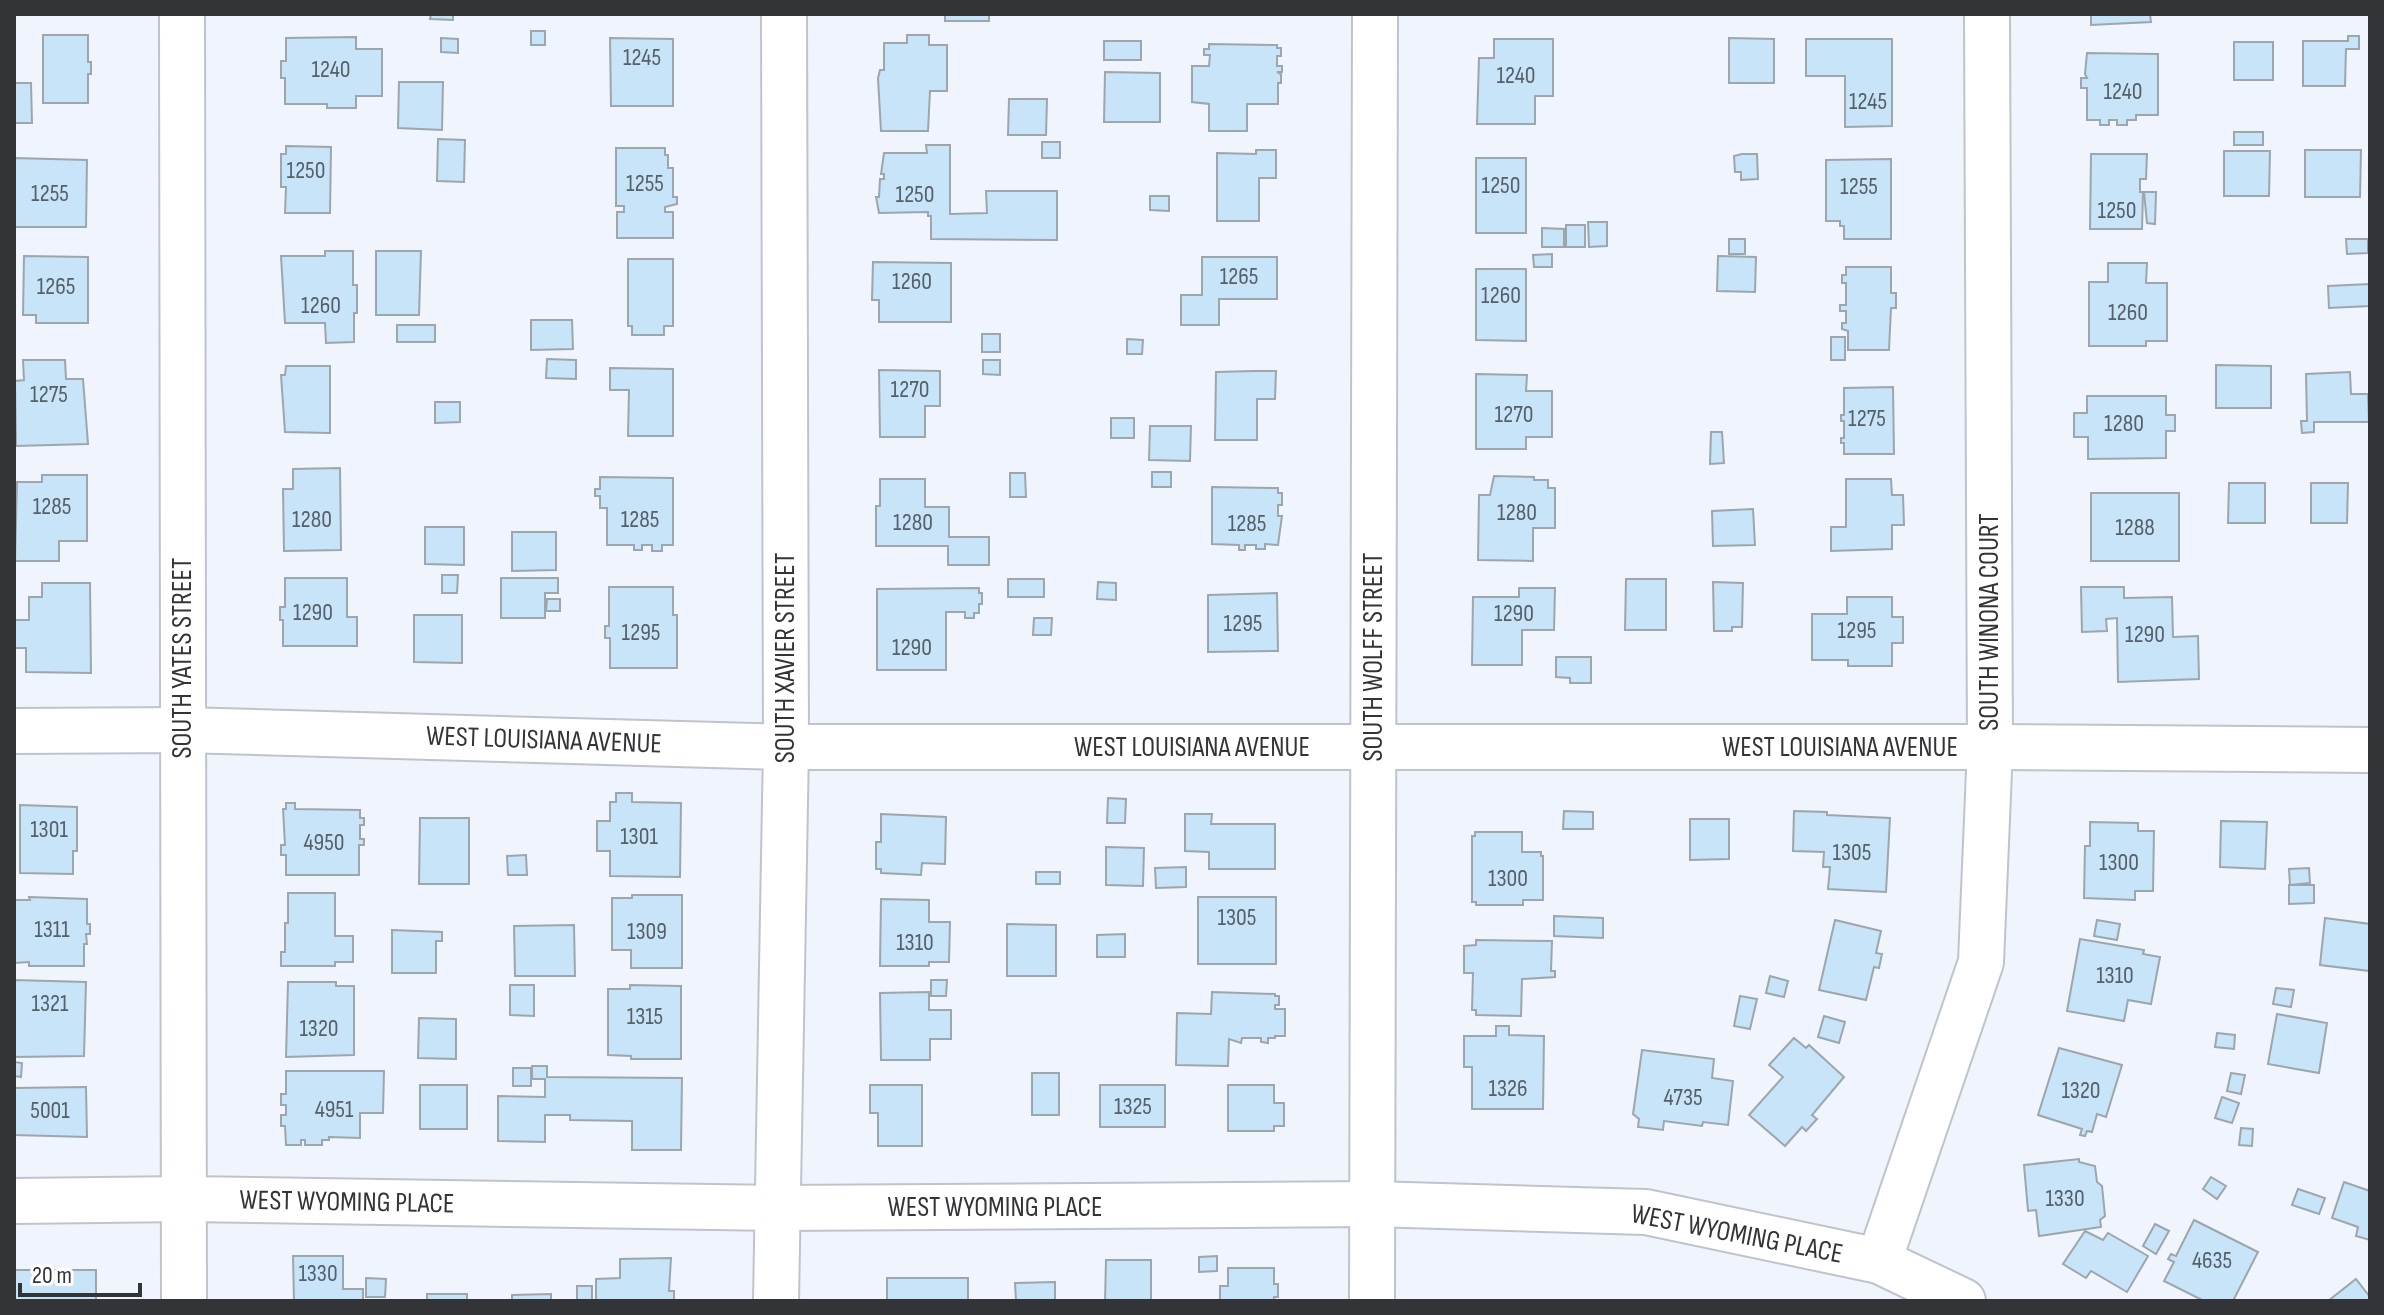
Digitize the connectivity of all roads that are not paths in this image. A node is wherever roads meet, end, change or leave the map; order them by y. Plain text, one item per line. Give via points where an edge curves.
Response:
1 (182, 14) edge
2 (784, 14) edge
3 (1375, 14) edge
4 (1987, 14) edge
5 (182, 730) junction
6 (14, 731) edge
7 (786, 747) junction
8 (1372, 747) junction
9 (1990, 747) junction
10 (2370, 750) edge
11 (186, 1199) junction
12 (14, 1201) edge
13 (1372, 1204) junction
14 (777, 1208) junction
15 (1879, 1261) junction
16 (184, 1301) edge
17 (776, 1301) edge
18 (1372, 1301) edge
19 (1963, 1301) edge

1 - 5 street, SOUTH YATES STREET
2 - 7 street, SOUTH XAVIER STREET
3 - 8 street, SOUTH WOLFF STREET
4 - 9 street, SOUTH WINONA COURT
5 - 6 street, WEST LOUISIANA AVENUE
5 - 7 street, WEST LOUISIANA AVENUE
5 - 11 street, SOUTH YATES STREET
7 - 8 street, WEST LOUISIANA AVENUE
7 - 14 street, SOUTH XAVIER STREET
8 - 9 street, WEST LOUISIANA AVENUE
8 - 13 street, SOUTH WOLFF STREET
9 - 10 street, WEST LOUISIANA AVENUE
9 - 15 street, SOUTH WINONA COURT via 1981,962
11 - 12 street, WEST WYOMING PLACE
11 - 14 street, WEST WYOMING PLACE
11 - 16 street, SOUTH YATES STREET
13 - 14 street, WEST WYOMING PLACE
13 - 15 street, WEST WYOMING PLACE via 1646,1212
13 - 18 street, SOUTH WOLFF STREET
14 - 17 street, SOUTH XAVIER STREET
15 - 19 street, WEST WYOMING PLACE

